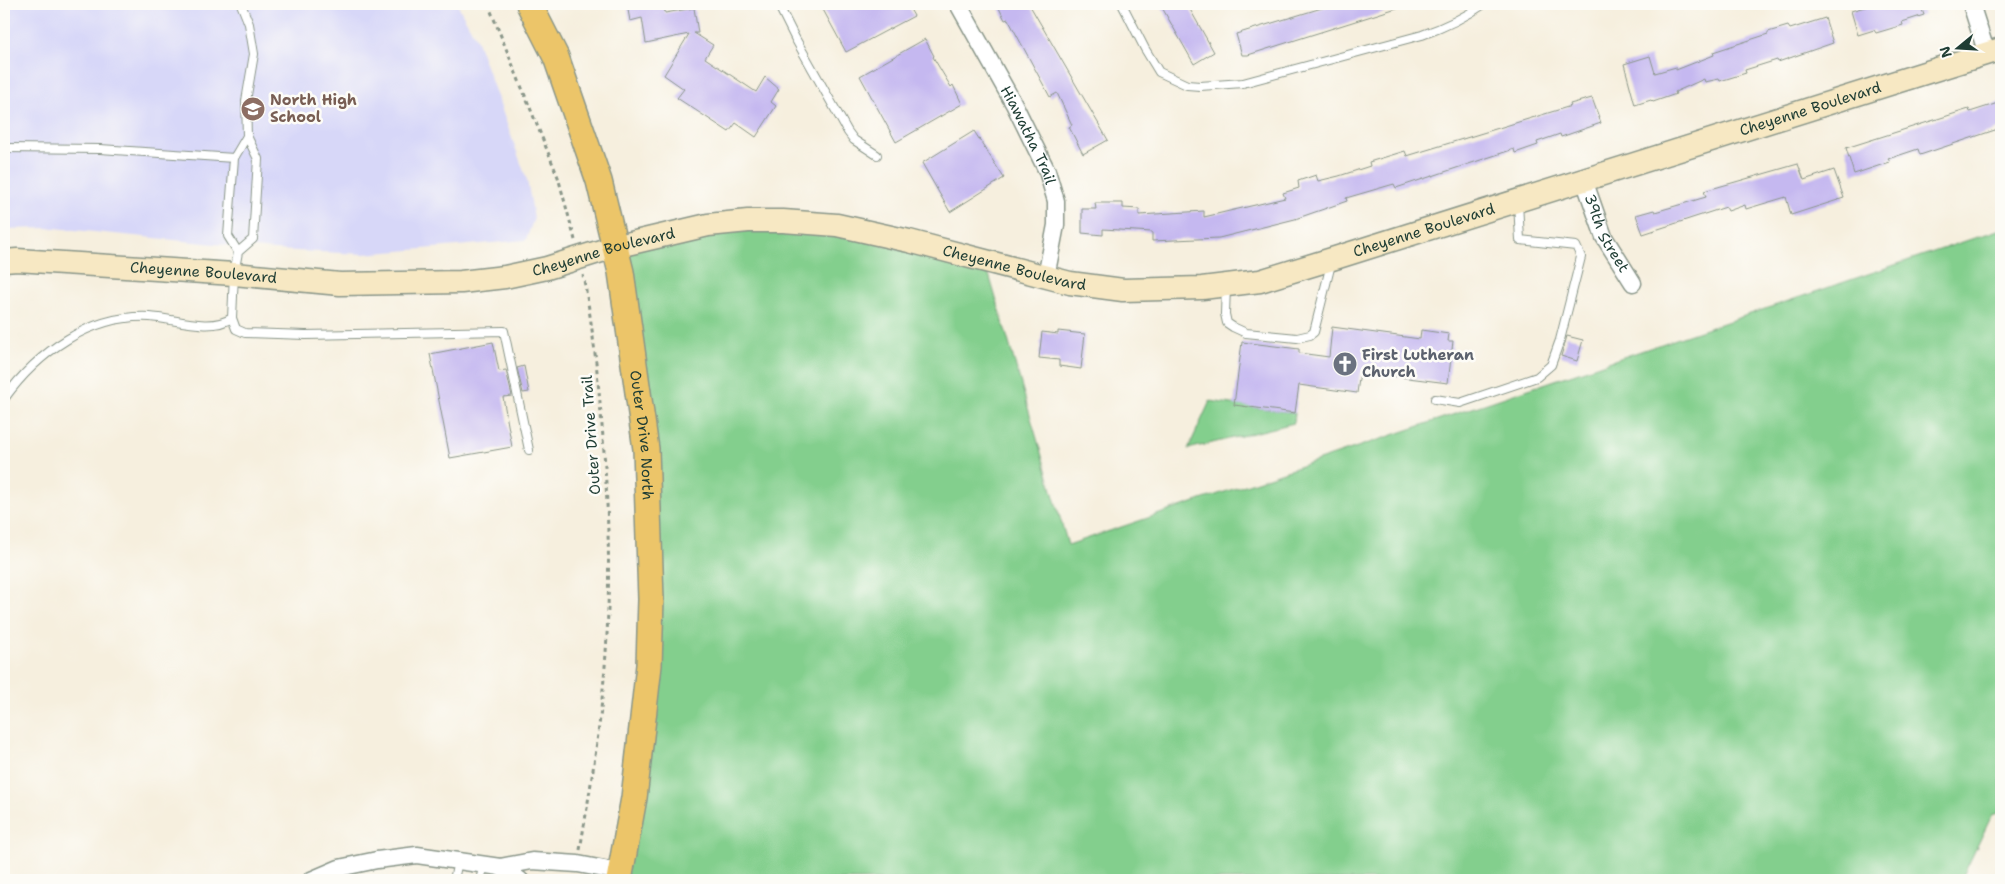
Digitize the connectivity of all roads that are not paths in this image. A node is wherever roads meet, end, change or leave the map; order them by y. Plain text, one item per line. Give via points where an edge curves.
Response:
1 (241, 4) edge
2 (529, 4) edge
3 (778, 4) edge
4 (958, 4) edge
5 (1122, 4) edge
6 (1484, 4) edge
7 (1971, 4) edge
8 (1994, 51) edge
9 (248, 136) junction
10 (4, 148) edge
11 (877, 156) dead end
12 (234, 158) junction
13 (1584, 180) junction
14 (1518, 200) junction
15 (614, 247) junction
16 (238, 252) junction
17 (1332, 259) junction
18 (4, 261) edge
19 (234, 274) junction
20 (1046, 277) junction
21 (1632, 283) dead end
22 (1226, 286) junction
23 (232, 318) junction
24 (4, 399) edge
25 (1434, 399) dead end
26 (529, 450) dead end
27 (458, 861) junction
28 (488, 871) edge
29 (620, 876) edge
30 (311, 880) edge
31 (454, 880) edge
32 (520, 880) edge

1 - 9 lane via 249,24 254,54 246,101
2 - 15 main road, Outer Drive North via 570,92 599,181
3 - 11 lane via 848,132
4 - 20 street, Hiawatha Trail via 1047,171 1056,201 1056,217
5 - 6 lane via 1159,72 1187,85 1208,86 1243,83 1422,35 1450,25
7 - 8 street
8 - 13 street, Cheyenne Boulevard
9 - 12 lane
9 - 16 lane via 258,159 253,239
10 - 12 lane
12 - 16 lane via 228,236
13 - 14 street, Cheyenne Boulevard
13 - 21 street, 39th Street via 1604,237
14 - 17 street, Cheyenne Boulevard
14 - 25 lane via 1520,240 1576,246 1581,257 1551,365 1537,377 1460,403
15 - 19 street, Cheyenne Boulevard via 547,268 461,282 340,284
15 - 20 street, Cheyenne Boulevard via 708,225 783,221 837,225
15 - 29 main road, Outer Drive North via 622,281 646,449 651,599 644,719
16 - 19 lane
17 - 22 street, Cheyenne Boulevard via 1260,281
17 - 22 lane via 1314,332 1303,338 1246,333 1227,323
18 - 19 street, Cheyenne Boulevard
19 - 23 lane
20 - 22 street, Cheyenne Boulevard via 1123,290
23 - 24 lane via 218,325 149,317 104,323 58,344 28,370
23 - 26 lane via 236,329 245,333 504,331
27 - 28 street
27 - 30 street via 417,855 377,860 339,868
27 - 31 lane
28 - 29 street via 532,861 578,864
28 - 32 street

